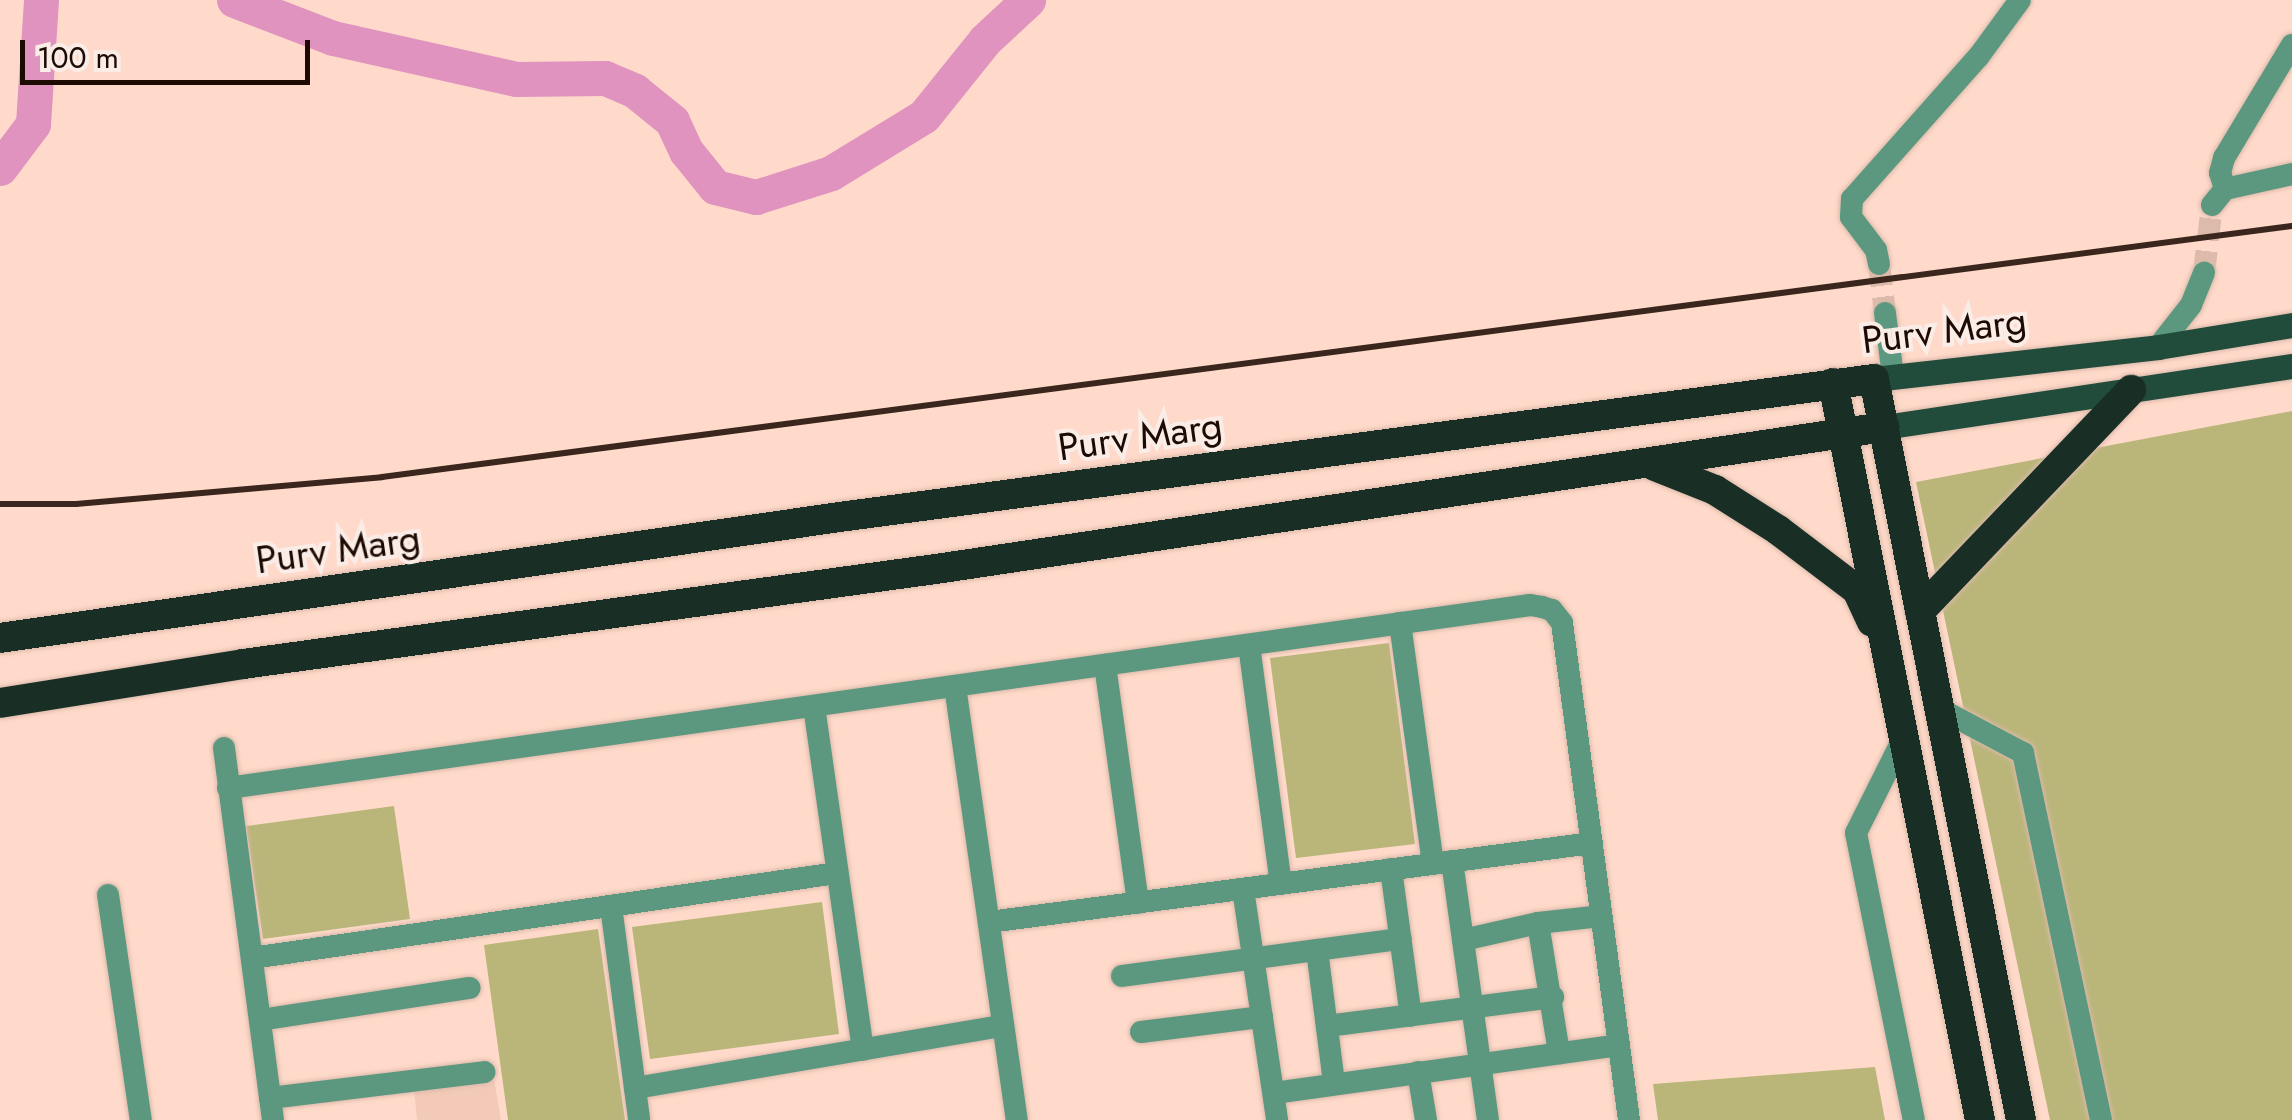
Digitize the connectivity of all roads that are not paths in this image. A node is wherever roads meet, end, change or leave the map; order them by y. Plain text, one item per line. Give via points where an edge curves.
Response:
1 (2020, 0) edge
2 (2292, 45) edge
3 (2292, 174) edge
4 (1879, 264) tunnel mouth
5 (2204, 274) tunnel mouth
6 (1885, 313) tunnel mouth
7 (2292, 325) edge
8 (2158, 347) junction
9 (2292, 366) edge
10 (1883, 377) junction
11 (1833, 383) junction
12 (2131, 390) junction
13 (1884, 427) junction
14 (1843, 434) junction
15 (1652, 464) junction
16 (1920, 611) junction
17 (1400, 624) junction
18 (0, 638) edge
19 (1249, 645) junction
20 (1888, 657) junction
21 (1105, 665) junction
22 (956, 686) junction
23 (0, 704) edge
24 (814, 706) junction
25 (1940, 708) junction
26 (1904, 736) junction
27 (224, 748) dead end
28 (228, 788) junction
29 (1592, 842) junction
30 (1443, 862) junction
31 (1391, 869) junction
32 (837, 873) junction
33 (1282, 884) junction
34 (1243, 889) junction
35 (108, 895) dead end
36 (1138, 902) junction
37 (611, 906) junction
38 (1601, 916) junction
39 (989, 922) junction
40 (1538, 923) junction
41 (1401, 939) junction
42 (1463, 940) junction
43 (1318, 950) junction
44 (252, 958) junction
45 (1253, 959) junction
46 (1122, 976) dead end
47 (470, 988) dead end
48 (1553, 996) junction
49 (1472, 1007) junction
50 (1411, 1016) junction
51 (1262, 1017) junction
52 (260, 1020) junction
53 (1004, 1026) junction
54 (1327, 1026) junction
55 (1141, 1032) dead end
56 (1618, 1046) junction
57 (863, 1050) junction
58 (1559, 1053) junction
59 (1479, 1064) junction
60 (484, 1072) dead end
61 (1418, 1072) junction
62 (1334, 1083) junction
63 (635, 1088) junction
64 (1274, 1093) junction
65 (271, 1109) edge
66 (141, 1120) edge
67 (639, 1120) edge
68 (1018, 1120) edge
69 (1277, 1120) edge
70 (1426, 1120) edge
71 (1488, 1120) edge
72 (1629, 1120) edge
73 (1914, 1120) edge
74 (1980, 1120) edge
75 (2021, 1120) edge
76 (2101, 1120) edge

1 - 4 street via 1852,199 1851,217
2 - 3 street via 2224,158 2218,196
5 - 8 street via 2191,305
6 - 10 street
7 - 8 main road, Purv Marg
8 - 10 main road, Purv Marg
9 - 12 main road
10 - 11 highway, Purv Marg
10 - 13 highway
11 - 14 highway
11 - 18 highway, Purv Marg
12 - 13 main road
12 - 16 highway
13 - 14 highway
13 - 16 highway
14 - 15 highway
14 - 20 highway
15 - 20 highway via 1715,490 1831,568 1857,590
15 - 23 highway
16 - 25 highway
17 - 19 street
17 - 29 street via 1530,605 1558,616
17 - 30 street
19 - 21 street
19 - 33 street
20 - 26 highway
21 - 22 street
21 - 36 street
22 - 24 street
22 - 39 street
24 - 28 street
24 - 32 street
25 - 75 highway
25 - 76 street via 2023,752
26 - 73 street via 1856,833
26 - 74 highway
27 - 28 street
28 - 44 street
29 - 30 street
29 - 38 street
30 - 31 street
30 - 42 street
31 - 33 street
31 - 41 street
32 - 37 street
32 - 57 street
33 - 34 street
34 - 36 street
34 - 45 street
35 - 66 street
36 - 39 street
37 - 44 street
37 - 63 street
38 - 40 street
38 - 56 street
39 - 53 street
40 - 42 street
40 - 48 street
41 - 43 street
41 - 50 street
42 - 49 street
43 - 45 street
43 - 54 street
44 - 52 street
45 - 46 street
45 - 51 street
47 - 52 street
48 - 49 street
48 - 58 street
49 - 50 street
49 - 59 street
50 - 54 street
51 - 55 street
51 - 64 street
52 - 65 street
53 - 57 street
53 - 68 street
54 - 62 street
56 - 58 street
56 - 72 street
57 - 63 street
58 - 59 street
59 - 61 street
59 - 71 street
60 - 65 street
61 - 62 street
61 - 70 street
62 - 64 street
63 - 67 street
64 - 69 street

